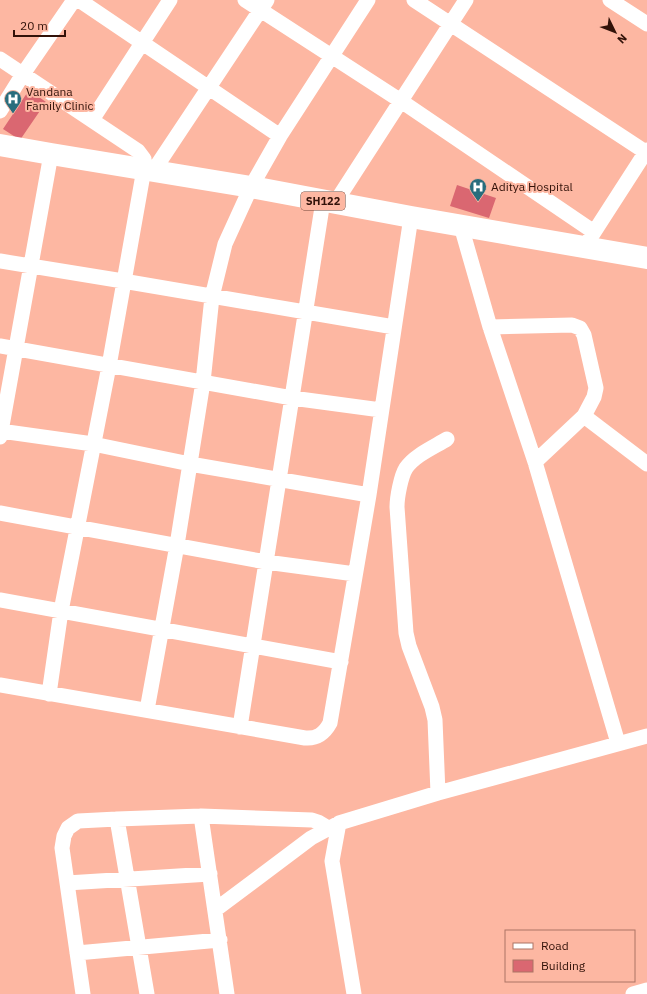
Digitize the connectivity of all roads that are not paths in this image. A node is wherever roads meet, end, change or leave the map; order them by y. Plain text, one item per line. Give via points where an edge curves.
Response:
1 (74, 0) edge
2 (79, 0) edge
3 (170, 0) edge
4 (245, 0) edge
5 (368, 0) edge
6 (414, 0) edge
7 (466, 0) edge
8 (610, 0) edge
9 (264, 5) edge
10 (451, 24) junction
11 (647, 24) edge
12 (142, 43) junction
13 (332, 56) junction
14 (0, 59) edge
15 (23, 74) junction
16 (209, 88) junction
17 (401, 101) junction
18 (0, 111) edge
19 (92, 120) junction
20 (280, 136) junction
21 (0, 145) edge
22 (646, 151) edge
23 (51, 154) junction
24 (149, 170) junction
25 (251, 187) junction
26 (329, 202) junction
27 (411, 217) junction
28 (461, 226) junction
29 (589, 239) junction
30 (647, 258) edge
31 (0, 261) edge
32 (31, 267) junction
33 (123, 281) junction
34 (212, 297) junction
35 (305, 312) junction
36 (490, 326) junction
37 (394, 327) junction
38 (0, 346) edge
39 (15, 348) junction
40 (109, 366) junction
41 (203, 382) junction
42 (292, 398) junction
43 (381, 410) junction
44 (584, 416) junction
45 (0, 433) edge
46 (447, 439) dead end
47 (93, 444) junction
48 (535, 462) junction
49 (190, 464) junction
50 (647, 464) edge
51 (279, 480) junction
52 (369, 495) junction
53 (0, 513) edge
54 (78, 527) junction
55 (177, 545) junction
56 (266, 562) junction
57 (355, 574) junction
58 (0, 600) edge
59 (61, 611) junction
60 (163, 629) junction
61 (253, 645) junction
62 (341, 662) junction
63 (0, 685) edge
64 (50, 694) junction
65 (147, 710) junction
66 (240, 727) junction
67 (647, 736) edge
68 (618, 743) junction
69 (438, 793) junction
70 (201, 816) junction
71 (117, 818) junction
72 (333, 825) junction
73 (210, 874) junction
74 (127, 879) junction
75 (67, 883) junction
76 (216, 910) junction
77 (220, 940) junction
78 (139, 947) junction
79 (77, 953) junction
80 (647, 990) edge
81 (83, 994) edge
82 (147, 994) edge
83 (227, 994) edge
84 (354, 994) edge
85 (633, 994) edge

1 - 15 street
2 - 12 street
3 - 12 street
4 - 9 street
5 - 13 street
6 - 10 street
7 - 10 street
8 - 11 street
9 - 13 street
9 - 16 street
10 - 17 street
10 - 22 street
12 - 16 street
12 - 19 street
13 - 17 street
13 - 20 street
14 - 15 street
15 - 18 street
15 - 19 street
16 - 20 street
16 - 24 street
17 - 26 street
17 - 29 street
19 - 24 street via 138,151
20 - 25 street
21 - 23 main road, SH122
22 - 29 street
23 - 24 main road, SH122
23 - 32 street
24 - 25 main road, SH122
24 - 33 street
25 - 26 main road, SH122
25 - 34 street via 225,244
26 - 27 main road, SH122
26 - 35 street
27 - 28 main road, SH122
27 - 37 street
28 - 29 main road, SH122
28 - 36 street
29 - 30 main road, SH122
31 - 32 street
32 - 33 street
32 - 39 street
33 - 34 street
33 - 40 street
34 - 35 street
34 - 41 street
35 - 37 street
35 - 42 street
36 - 44 street via 572,325 580,328 584,335 596,388 594,398
36 - 48 street
37 - 43 street
38 - 39 street
39 - 40 street
39 - 45 street
40 - 41 street
40 - 47 street
41 - 42 street
41 - 49 street
42 - 43 street
42 - 51 street
43 - 52 street
44 - 48 street
44 - 50 street
45 - 47 street
46 - 69 street via 415,459 406,468 397,496 406,633 435,720
47 - 49 street
47 - 54 street
48 - 68 street
49 - 51 street
49 - 55 street
51 - 52 street
51 - 56 street
52 - 57 street
53 - 54 street
54 - 55 street
54 - 59 street
55 - 56 street
55 - 60 street
56 - 57 street
56 - 61 street
57 - 62 street
58 - 59 street
59 - 60 street
59 - 64 street
60 - 61 street
60 - 65 street
61 - 62 street
61 - 66 street
62 - 66 street via 330,723 319,736 313,739
63 - 64 street
64 - 65 street
65 - 66 street
67 - 68 street
68 - 69 street
69 - 72 street
70 - 71 street
70 - 72 street via 312,820
70 - 73 street
71 - 74 street
71 - 75 street via 78,821 68,828 62,848
72 - 76 street via 311,838
72 - 84 street via 332,861
73 - 74 street
73 - 76 street
74 - 75 street
74 - 78 street
75 - 79 street
76 - 77 street
77 - 78 street
77 - 83 street
78 - 79 street
78 - 82 street
79 - 81 street
80 - 85 street

